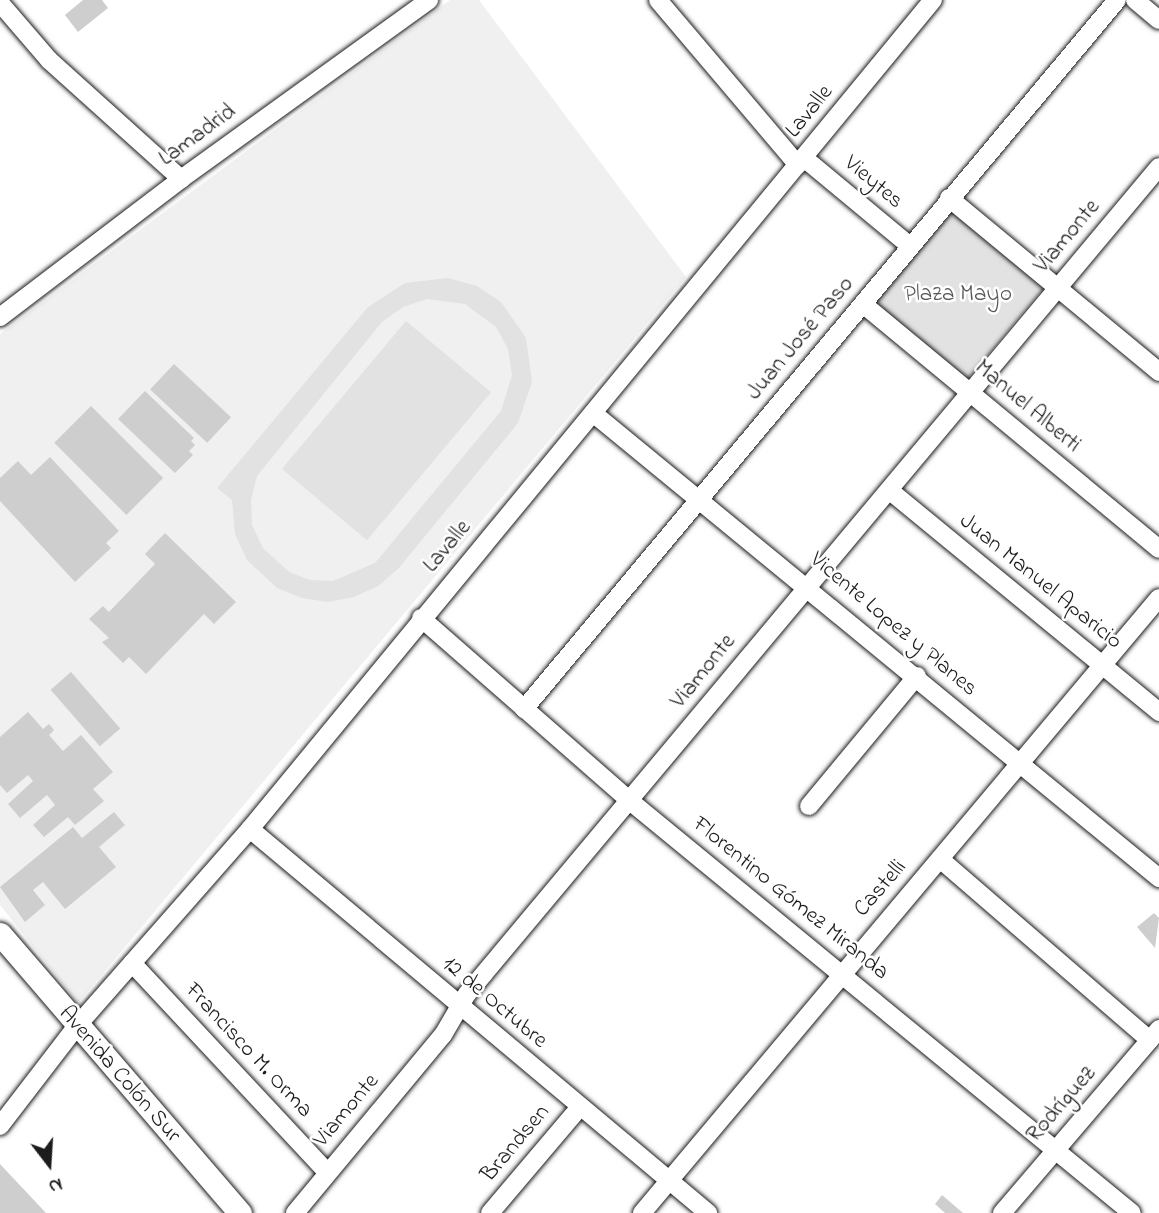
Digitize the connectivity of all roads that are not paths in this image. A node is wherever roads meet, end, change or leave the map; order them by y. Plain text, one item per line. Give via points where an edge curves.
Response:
1 (429, 0) edge
2 (658, 0) edge
3 (933, 0) edge
4 (1117, 0) edge
5 (1135, 0) edge
6 (0, 3) edge
7 (1159, 20) edge
8 (801, 161) junction
9 (181, 179) junction
10 (1155, 179) edge
11 (949, 198) junction
12 (910, 246) junction
13 (1057, 288) junction
14 (863, 304) junction
15 (0, 317) edge
16 (1159, 372) edge
17 (970, 391) junction
18 (593, 413) junction
19 (889, 490) junction
20 (700, 499) junction
21 (1159, 550) edge
22 (808, 585) junction
23 (1159, 598) edge
24 (421, 618) junction
25 (1103, 665) junction
26 (917, 676) junction
27 (524, 709) junction
28 (1159, 712) edge
29 (1021, 762) junction
30 (630, 801) junction
31 (808, 806) dead end
32 (250, 829) junction
33 (940, 859) junction
34 (1159, 878) edge
35 (0, 934) edge
36 (132, 963) junction
37 (841, 972) junction
38 (460, 1007) junction
39 (76, 1027) junction
40 (1154, 1035) edge
41 (580, 1107) junction
42 (0, 1126) edge
43 (1055, 1150) junction
44 (327, 1172) junction
45 (669, 1180) junction
46 (240, 1213) edge
47 (295, 1213) edge
48 (490, 1213) edge
49 (642, 1213) edge
50 (708, 1213) edge
51 (1002, 1213) edge
52 (1132, 1213) edge

1 - 9 street, Lamadrid
2 - 8 street, Vieytes
3 - 8 street, Lavalle
4 - 11 street, Juan José Paso
5 - 7 street
6 - 9 street via 49,60
8 - 12 street, Vieytes
8 - 18 street, Lavalle
9 - 15 street, Lamadrid
10 - 13 street, Viamonte
11 - 12 street, Juan José Paso
11 - 13 street
12 - 14 street, Juan José Paso
13 - 16 street
13 - 17 street, Viamonte
14 - 17 street, Manuel Alberti
14 - 20 street, Juan José Paso
17 - 19 street, Viamonte
17 - 21 street, Manuel Alberti
18 - 20 street, Vicente Lopez y Planes
18 - 24 street, Lavalle
19 - 22 street, Viamonte
19 - 25 street, Juan Manuel Aparicio
20 - 22 street, Vicente Lopez y Planes
20 - 27 street, Juan José Paso
22 - 26 street, Vicente Lopez y Planes
22 - 30 street, Viamonte
23 - 25 street, Castelli
24 - 27 street, Florentino Gómez Miranda
24 - 32 street, Lavalle
25 - 28 street, Juan Manuel Aparicio
25 - 29 street, Castelli
26 - 29 street, Vicente Lopez y Planes
26 - 31 street
27 - 30 street, Florentino Gómez Miranda
29 - 33 street, Castelli
29 - 34 street, Vicente Lopez y Planes
30 - 37 street, Florentino Gómez Miranda
30 - 38 street, Viamonte
32 - 36 street, Lavalle
32 - 38 street, 12 de Octubre
33 - 37 street, Castelli
33 - 40 street
35 - 39 main road, Avenida Colón Sur
36 - 39 street, Lavalle
36 - 44 street, Francisco M. Orma
37 - 43 street, Florentino Gómez Miranda
37 - 45 street, Castelli
38 - 41 street, 12 de Octubre
38 - 44 street, Viamonte via 443,1035
39 - 42 street, Lavalle
39 - 46 main road, Avenida Colón Sur
40 - 43 street, Rodríguez
41 - 45 street, 12 de Octubre
41 - 48 street, Brandsen
43 - 51 street, Rodríguez
43 - 52 street, Florentino Gómez Miranda
44 - 47 street, Viamonte
45 - 49 street, Castelli
45 - 50 street, 12 de Octubre

